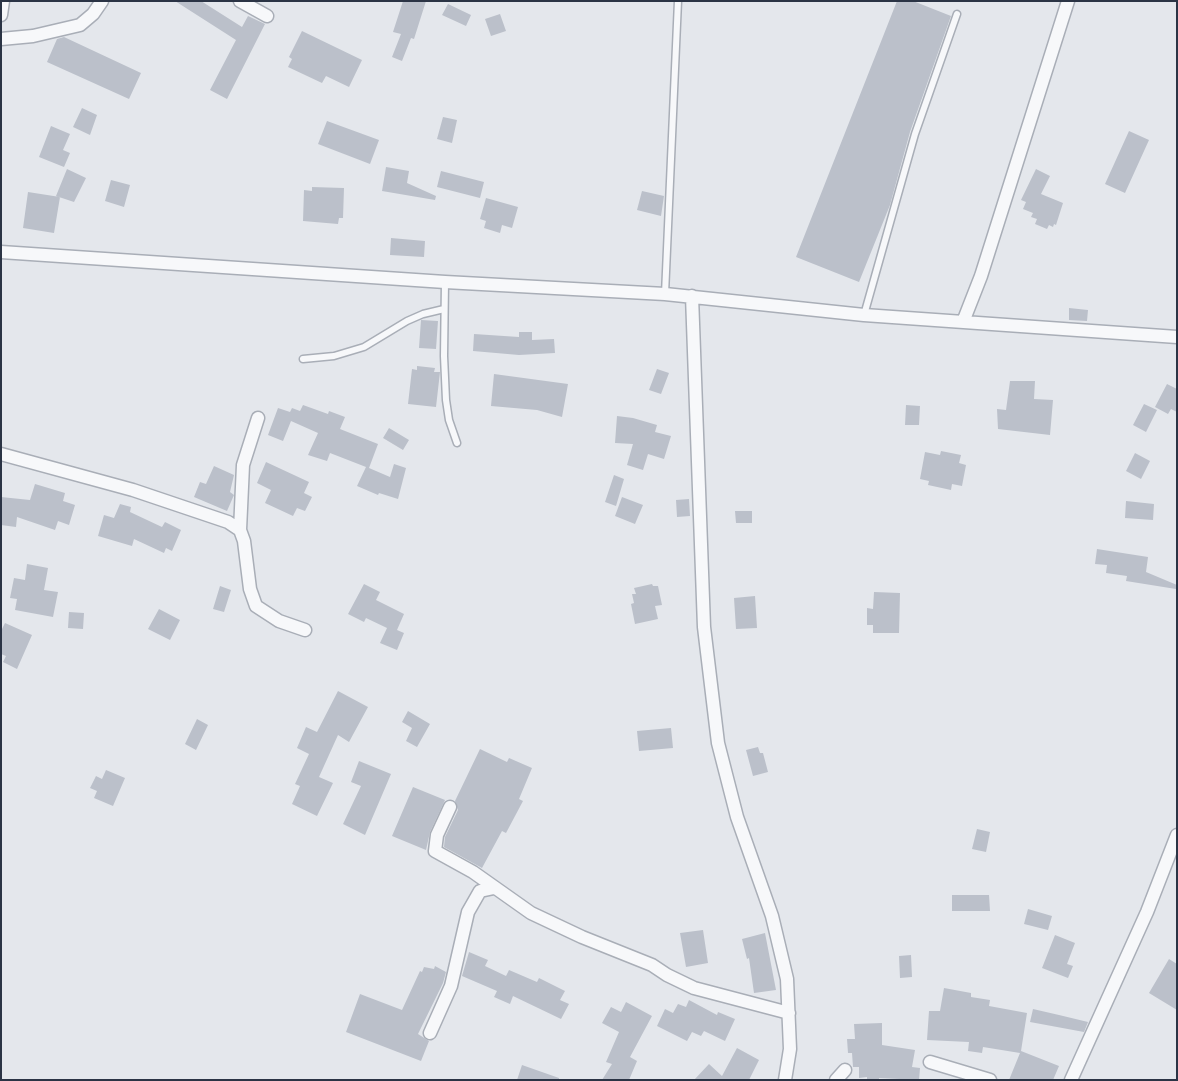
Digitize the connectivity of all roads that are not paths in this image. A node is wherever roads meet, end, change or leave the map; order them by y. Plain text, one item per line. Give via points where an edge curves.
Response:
1 (3, 1) edge
2 (102, 1) edge
3 (240, 1) edge
4 (678, 1) edge
5 (1068, 1) edge
6 (957, 14) dead end
7 (1, 15) edge
8 (267, 16) dead end
9 (1, 39) edge
10 (1, 252) edge
11 (445, 282) junction
12 (665, 294) junction
13 (692, 296) junction
14 (444, 308) junction
15 (864, 315) junction
16 (963, 322) junction
17 (1177, 337) edge
18 (303, 359) dead end
19 (258, 418) dead end
20 (458, 444) dead end
21 (1, 454) edge
22 (240, 530) junction
23 (305, 630) dead end
24 (450, 807) dead end
25 (1177, 835) edge
26 (494, 888) junction
27 (789, 1013) junction
28 (430, 1033) dead end
29 (930, 1062) dead end
30 (845, 1070) dead end
31 (784, 1080) edge
32 (836, 1080) edge
33 (990, 1080) edge
34 (1070, 1080) edge

1 - 7 street
2 - 9 street via 80,25 33,36
3 - 8 street
4 - 12 lane
5 - 16 street via 981,276
6 - 15 lane via 915,134
10 - 11 street
11 - 12 street
11 - 14 lane
12 - 13 street
13 - 15 street
13 - 27 street via 704,627 718,743 737,817 772,916 787,979
14 - 18 lane via 407,321 364,347 334,356
14 - 20 lane via 446,400
15 - 16 street
16 - 17 street
19 - 22 street via 244,465
21 - 22 street via 133,490 228,522
22 - 23 street via 256,606 280,621
24 - 26 street via 437,835 435,851
25 - 34 street via 1147,912
26 - 27 street via 530,913 652,964 694,988
26 - 28 street via 480,891 468,912 451,986
27 - 31 street via 790,1049
29 - 33 street
30 - 32 street

